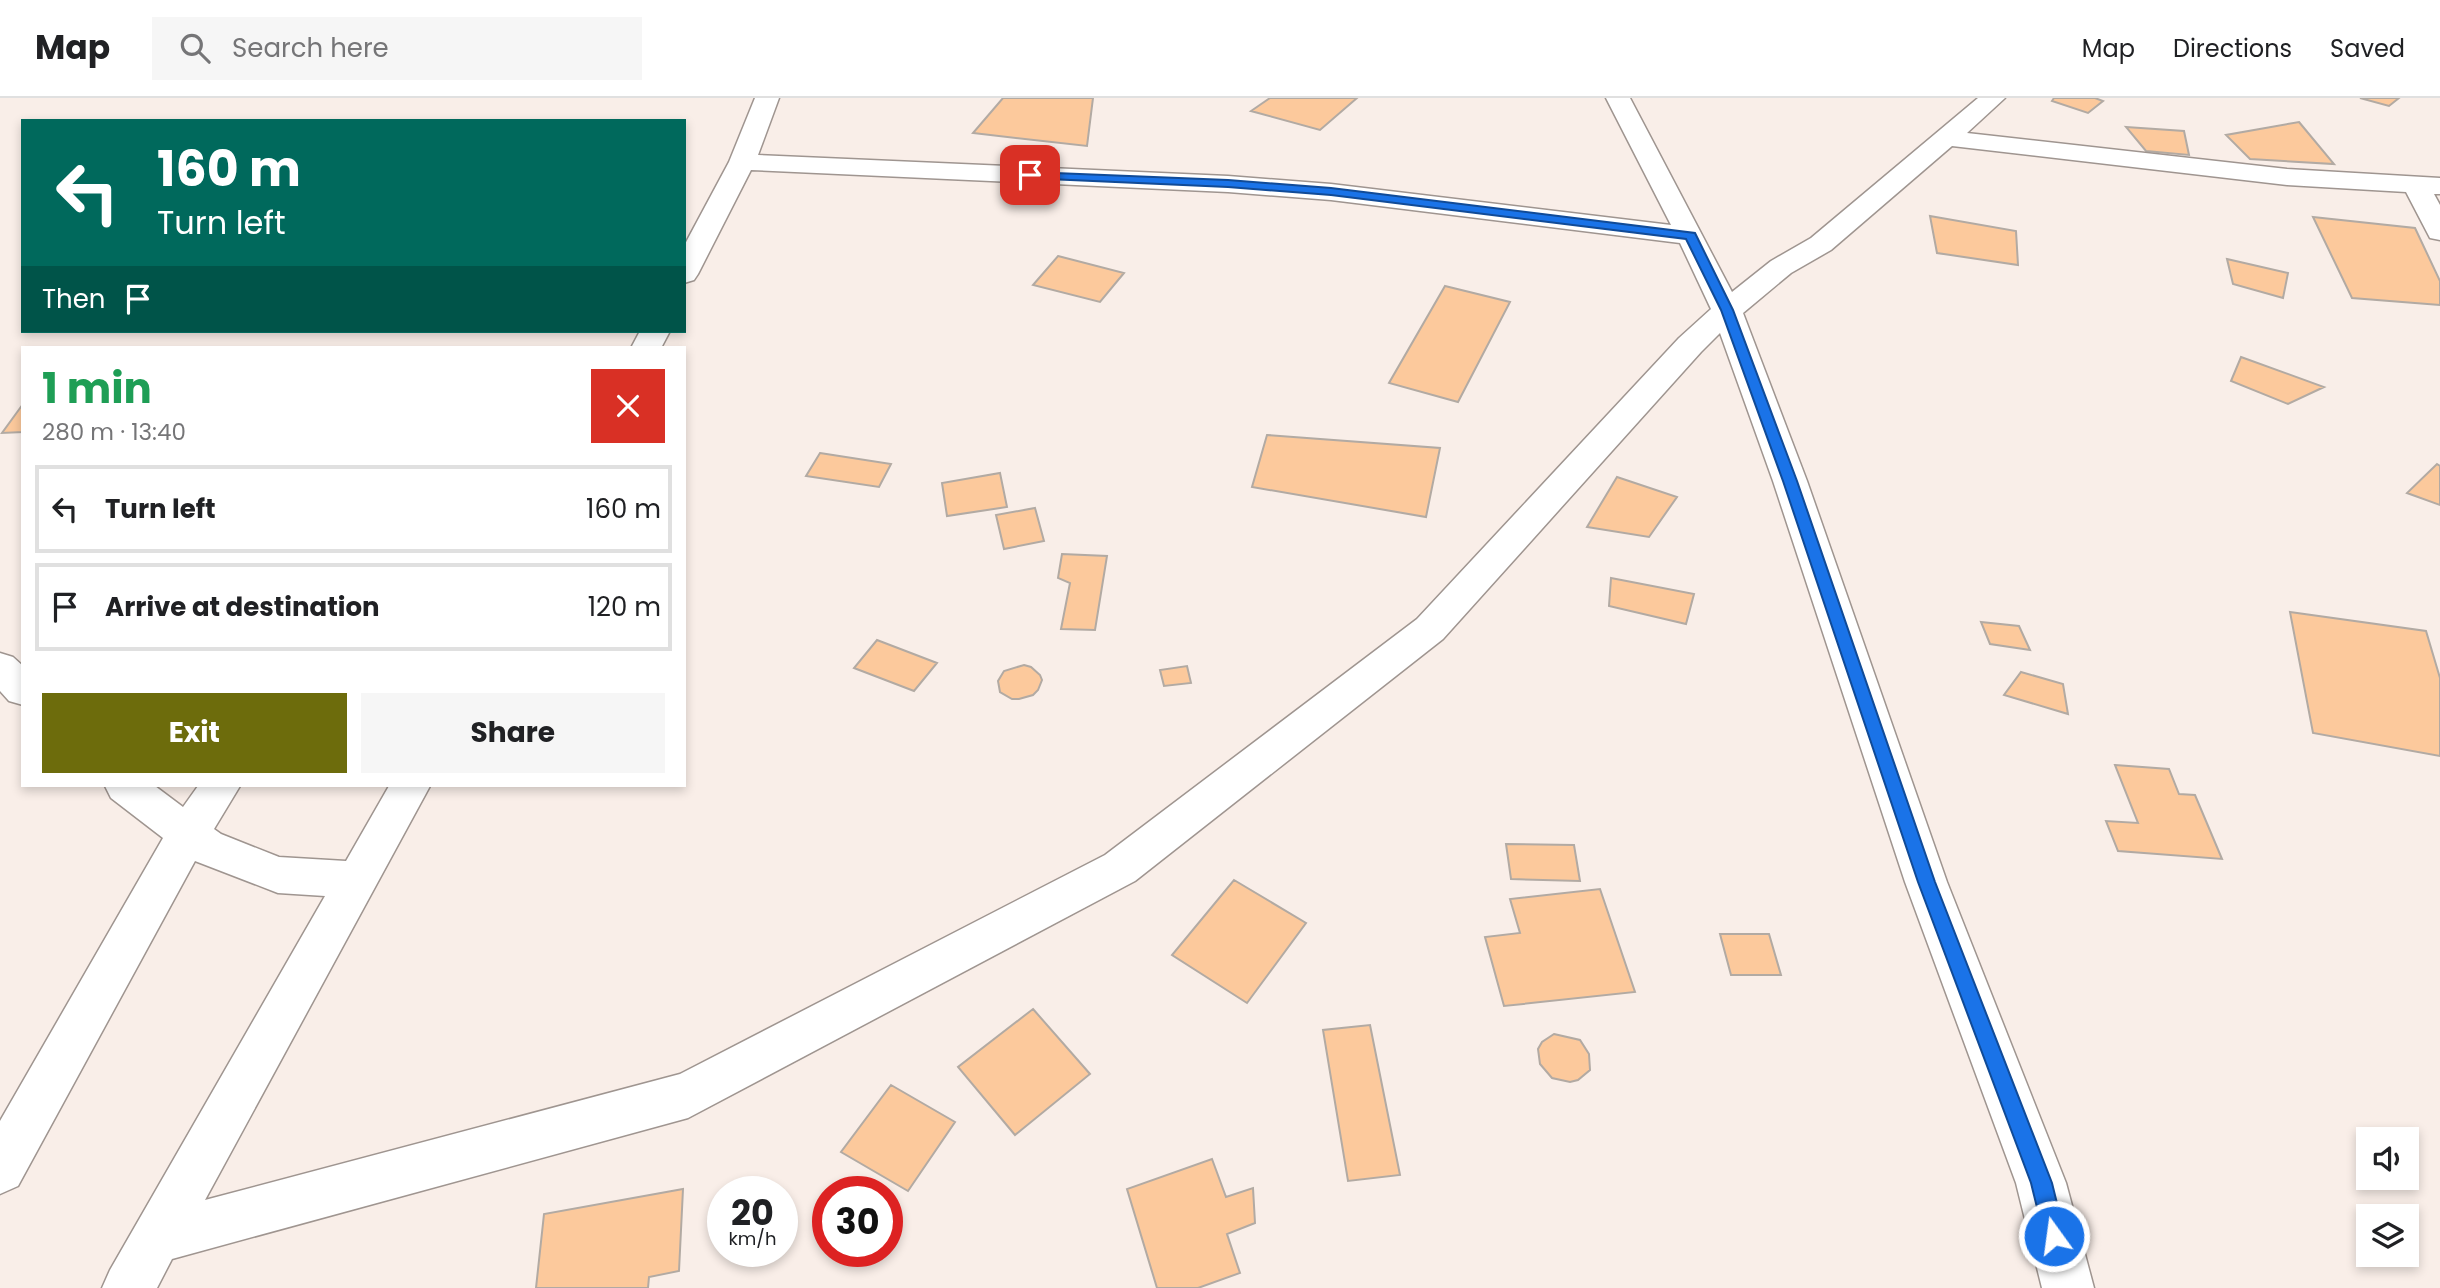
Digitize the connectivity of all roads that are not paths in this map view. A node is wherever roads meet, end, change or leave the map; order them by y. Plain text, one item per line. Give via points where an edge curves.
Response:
1 (767, 98) edge
2 (1618, 98) edge
3 (1993, 98) edge
4 (1946, 138) junction
5 (742, 162) junction
6 (2428, 186) edge
7 (2440, 232) edge
8 (1691, 236) junction
9 (686, 270) edge
10 (1727, 310) junction
11 (0, 667) edge
12 (21, 688) edge
13 (126, 787) edge
14 (219, 787) edge
15 (409, 787) edge
16 (188, 834) junction
17 (356, 880) junction
18 (0, 1169) edge
19 (156, 1238) junction
20 (128, 1288) edge
21 (2068, 1288) edge

1 - 5 street
2 - 8 street
3 - 4 street
4 - 6 street via 2287,177
4 - 10 street via 1821,244 1782,267
5 - 8 street via 1331,192
5 - 9 street
6 - 7 street
8 - 10 street
10 - 19 street via 1430,629 1119,868 688,1095
10 - 21 street via 1926,882 2041,1183
11 - 12 street
13 - 16 street
14 - 16 street
15 - 17 street
16 - 17 street via 206,847 278,875
16 - 18 street
17 - 19 street
19 - 20 street

